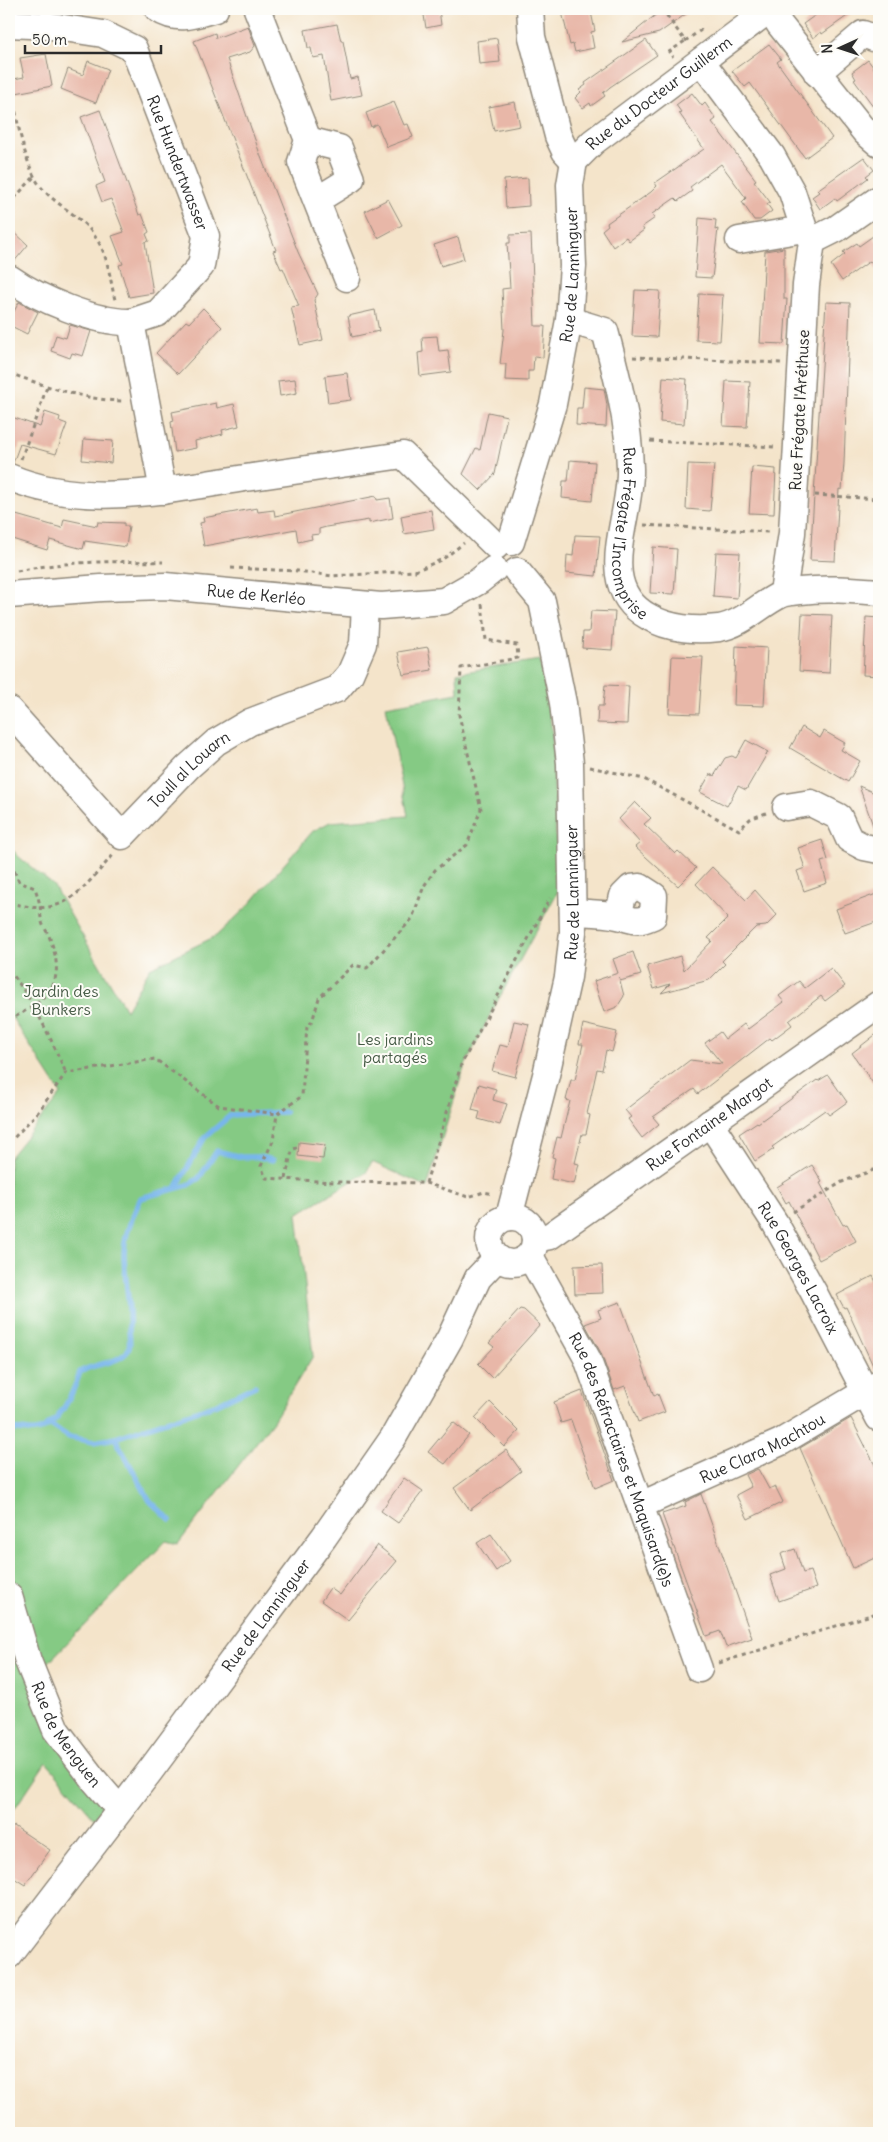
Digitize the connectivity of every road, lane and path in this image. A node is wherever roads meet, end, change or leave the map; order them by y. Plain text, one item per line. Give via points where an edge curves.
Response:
1 (158, 9) edge
2 (215, 9) edge
3 (257, 9) edge
4 (530, 9) edge
5 (662, 9) edge
6 (770, 9) edge
7 (9, 24) edge
8 (879, 40) edge
9 (9, 56) edge
10 (692, 67) junction
11 (817, 73) junction
12 (308, 140) junction
13 (879, 144) edge
14 (574, 161) junction
15 (34, 177) junction
16 (879, 199) edge
17 (317, 200) junction
18 (9, 204) edge
19 (808, 235) junction
20 (739, 240) dead end
21 (9, 278) edge
22 (347, 278) dead end
23 (569, 320) junction
24 (126, 322) junction
25 (631, 357) dead end
26 (802, 364) junction
27 (9, 372) edge
28 (47, 387) junction
29 (145, 401) junction
30 (630, 440) junction
31 (778, 447) dead end
32 (10, 480) edge
33 (163, 491) junction
34 (794, 493) junction
35 (879, 499) edge
36 (624, 524) junction
37 (792, 534) junction
38 (496, 557) junction
39 (166, 562) dead end
40 (225, 568) dead end
41 (10, 584) edge
42 (879, 592) edge
43 (783, 593) junction
44 (364, 606) junction
45 (9, 710) edge
46 (570, 763) junction
47 (786, 807) joint
48 (122, 836) junction
49 (879, 850) edge
50 (9, 865) edge
51 (9, 902) edge
52 (573, 903) junction
53 (40, 907) junction
54 (618, 916) dead end
55 (9, 970) edge
56 (879, 1004) edge
57 (34, 1007) junction
58 (9, 1020) edge
59 (66, 1073) junction
60 (277, 1114) junction
61 (710, 1123) junction
62 (9, 1143) edge
63 (297, 1148) dead end
64 (879, 1168) edge
65 (286, 1179) junction
66 (426, 1183) junction
67 (511, 1208) junction
68 (775, 1223) junction
69 (533, 1247) junction
70 (496, 1258) junction
71 (873, 1388) edge
72 (879, 1418) edge
73 (640, 1504) junction
74 (9, 1596) edge
75 (879, 1608) edge
76 (699, 1669) joint
77 (119, 1809) junction
78 (9, 1955) edge

1 - 2 street via 169,16 188,16
3 - 12 street
4 - 14 street via 532,37 558,136
5 - 10 path via 685,41 670,52
6 - 10 street, Rue du Docteur Guillerm
6 - 11 street
7 - 24 street, Rue Hundertwasser via 103,34 134,49 206,236 200,266 158,313
8 - 11 street via 863,34
9 - 15 path via 20,131
10 - 14 street, Rue du Docteur Guillerm via 593,142
10 - 19 street, Rue Frégate l'Aréthuse via 772,156 792,192
11 - 13 street via 865,132
12 - 17 street via 301,162
12 - 17 street via 339,148 351,179
14 - 23 street, Rue de Lanninguer via 570,185 573,266
15 - 18 path
15 - 24 path via 61,207 96,236
16 - 19 street via 836,229
17 - 22 street
19 - 20 street
19 - 26 street, Rue Frégate l'Aréthuse
21 - 24 street via 65,307
23 - 30 street, Rue Frégate l'Incomprise via 605,331
23 - 38 street, Rue de Lanninguer via 553,404
24 - 29 street
25 - 26 path
26 - 34 street, Rue Frégate l'Aréthuse
27 - 28 path
28 - 29 path via 107,401
28 - 32 path
29 - 33 street
30 - 31 path
30 - 36 street, Rue Frégate l'Incomprise via 631,487
32 - 33 street via 52,491 100,495
33 - 38 street via 403,455
34 - 35 path
34 - 37 street, Rue Frégate l'Aréthuse
36 - 37 path
36 - 43 street, Rue Frégate l'Incomprise via 618,550 618,577 625,595 639,612 660,623 690,629 720,628 746,617
37 - 43 street, Rue Frégate l'Aréthuse
38 - 40 path via 443,559 415,570 332,576
38 - 44 street, Rue de Kerléo via 444,601
38 - 46 street, Rue de Lanninguer via 542,601 563,703
38 - 60 path via 486,640 517,645 518,658 461,668 459,715 481,809 467,845 435,870 424,886 412,919 368,968 352,965 319,998 312,1022 307,1026 302,1096
39 - 41 path via 44,565
41 - 44 street, Rue de Kerléo via 101,588 165,586
42 - 43 street, Rue Frégate l'Incomprise via 826,588
44 - 48 street, Toull al Louarn via 363,644 350,674 337,688 250,722 216,742
45 - 48 street
46 - 47 path via 644,778 739,830 750,818
46 - 52 street, Rue de Lanninguer
47 - 49 street via 812,804 838,816 849,839
48 - 53 path via 114,854 75,896 54,907
50 - 53 path via 19,882 35,888
51 - 53 path via 29,908
52 - 54 street
52 - 66 path via 550,897 461,1065
52 - 67 street, Rue de Lanninguer via 568,976
53 - 57 path via 41,921 49,935 56,961 56,979 48,994
55 - 57 path
56 - 61 street, Rue Fontaine Margot
57 - 58 path
57 - 59 path
59 - 60 path via 155,1059 219,1106
59 - 62 path via 38,1112
60 - 65 path via 271,1149 261,1166 266,1178
61 - 68 street, Rue Georges Lacroix
61 - 69 street, Rue Fontaine Margot
63 - 65 path via 293,1149
64 - 68 path via 842,1182
65 - 66 path
66 - 67 path via 468,1197 484,1192
67 - 69 street via 530,1225
67 - 70 street via 490,1230 489,1245
68 - 71 street, Rue Georges Lacroix
69 - 70 street via 522,1262 504,1263
69 - 73 street, Rue des Réfractaires et Maquisard(e)s via 587,1358
70 - 77 street, Rue de Lanninguer via 478,1278 450,1338 393,1438 286,1591
71 - 72 street, Rue Georges Lacroix
71 - 73 street, Rue Clara Machtou via 781,1442
73 - 76 street, Rue des Réfractaires et Maquisard(e)s
74 - 77 street, Rue de Menguen via 28,1662 56,1730
75 - 76 path via 874,1614
77 - 78 street, Rue de Lanninguer

